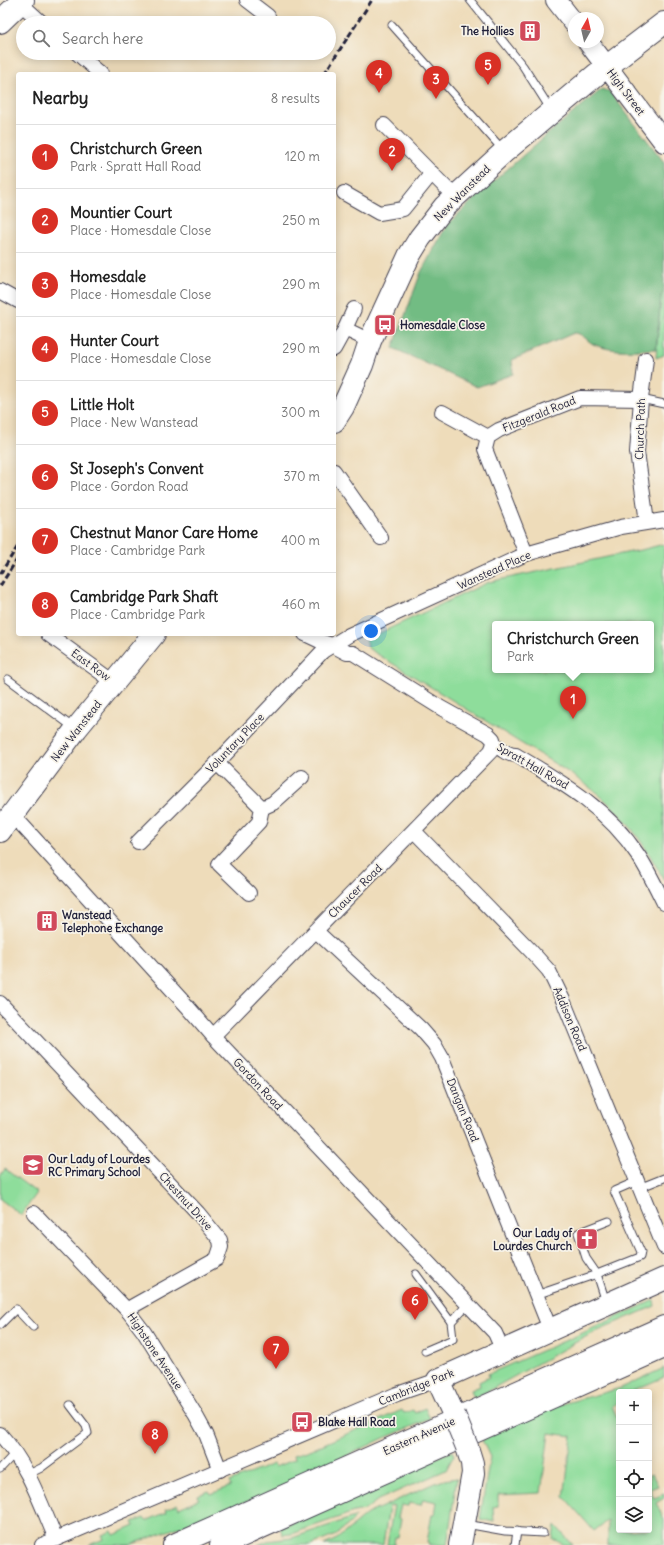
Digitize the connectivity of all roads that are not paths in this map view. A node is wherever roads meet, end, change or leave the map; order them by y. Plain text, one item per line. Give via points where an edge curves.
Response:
1 (247, 0) edge
2 (470, 0) edge
3 (556, 0) edge
4 (12, 7) edge
5 (568, 15) edge
6 (29, 16) edge
7 (268, 16) dead end
8 (664, 23) edge
9 (392, 25) dead end
10 (593, 48) edge
11 (85, 60) edge
12 (607, 66) junction
13 (99, 72) edge
14 (552, 111) junction
15 (384, 125) dead end
16 (664, 142) edge
17 (505, 151) junction
18 (432, 173) junction
19 (344, 193) dead end
20 (455, 197) junction
21 (0, 291) edge
22 (16, 301) edge
23 (354, 309) dead end
24 (345, 329) junction
25 (370, 342) junction
26 (336, 345) edge
27 (646, 359) dead end
28 (641, 399) junction
29 (664, 404) edge
30 (442, 412) dead end
31 (336, 417) edge
32 (488, 436) junction
33 (336, 474) edge
34 (664, 520) edge
35 (647, 522) junction
36 (381, 538) dead end
37 (526, 554) junction
38 (51, 636) edge
39 (152, 636) edge
40 (309, 636) edge
41 (332, 645) junction
42 (8, 678) dead end
43 (114, 682) junction
44 (76, 729) junction
45 (494, 744) junction
46 (217, 762) junction
47 (302, 777) dead end
48 (262, 808) junction
49 (6, 824) edge
50 (414, 831) junction
51 (138, 842) dead end
52 (249, 893) dead end
53 (664, 903) edge
54 (316, 931) junction
55 (0, 1003) edge
56 (213, 1036) junction
57 (664, 1178) edge
58 (638, 1184) junction
59 (34, 1213) dead end
60 (609, 1221) dead end
61 (664, 1247) edge
62 (416, 1274) dead end
63 (597, 1274) junction
64 (664, 1279) edge
65 (536, 1296) junction
66 (607, 1304) junction
67 (467, 1305) junction
68 (128, 1311) junction
69 (451, 1322) junction
70 (0, 1325) edge
71 (33, 1327) dead end
72 (664, 1327) edge
73 (550, 1329) junction
74 (664, 1347) edge
75 (425, 1351) dead end
76 (503, 1351) junction
77 (438, 1380) junction
78 (70, 1405) dead end
79 (0, 1434) edge
80 (15, 1453) junction
81 (0, 1469) edge
82 (220, 1470) junction
83 (29, 1474) junction
84 (464, 1523) junction
85 (517, 1531) junction
86 (543, 1533) dead end
87 (56, 1539) junction
88 (42, 1545) edge
89 (174, 1545) edge
90 (221, 1545) edge
91 (460, 1545) edge
92 (515, 1545) edge

1 - 7 street
2 - 14 lane via 523,66
3 - 5 street
4 - 6 street
8 - 12 main road, New Wanstead
9 - 17 lane
10 - 12 street, High Street
11 - 13 street
12 - 14 main road, New Wanstead
12 - 16 street, High Street
14 - 17 main road, New Wanstead
15 - 18 street
17 - 20 main road, New Wanstead
18 - 19 street via 403,210 379,213
18 - 20 street
20 - 25 main road, New Wanstead via 434,219 409,256
21 - 22 street
23 - 24 street
24 - 25 street
24 - 26 street
25 - 31 main road, New Wanstead via 343,407
27 - 28 street, Church Path
28 - 29 lane
28 - 32 street, Fitzgerald Road via 580,398
28 - 35 street, Church Path via 637,452
30 - 32 street
32 - 37 street via 485,449
33 - 36 street
34 - 35 street, Wanstead Place
35 - 37 street, Wanstead Place via 604,531
37 - 41 street, Wanstead Place via 350,634
38 - 43 street, East Row
39 - 43 main road, New Wanstead
40 - 41 street, Spratt Hall Road
41 - 45 street, Spratt Hall Road via 347,653 354,653 441,708 488,734
41 - 46 street, Voluntary Place via 323,651
42 - 44 lane
43 - 44 main road, New Wanstead
44 - 49 main road, New Wanstead
45 - 50 street, Chaucer Road via 491,751
45 - 53 street, Spratt Hall Road via 566,784 598,809 638,855
46 - 48 street
46 - 51 street, Voluntary Place
47 - 48 street
48 - 52 street via 259,822 219,864
49 - 56 street, Gordon Road via 22,825
50 - 54 street, Chaucer Road
50 - 58 street, Addison Road via 549,971
54 - 56 street, Chaucer Road
54 - 65 street, Dangan Road via 434,1044 442,1058
55 - 68 street, Chestnut Drive via 164,1176 220,1240 222,1247 217,1259
56 - 67 street, Gordon Road
57 - 58 lane
58 - 61 street, Addison Road
58 - 63 lane via 614,1190 641,1252 640,1257
59 - 68 street, Highstone Avenue
60 - 63 lane via 578,1234 586,1258
62 - 69 lane
63 - 65 lane
63 - 66 lane
64 - 66 main road, Cambridge Park
65 - 73 street, Dangan Road
66 - 73 main road, Cambridge Park
67 - 69 lane
67 - 76 street, Gordon Road via 495,1333
68 - 82 street, Highstone Avenue via 196,1414
69 - 75 lane via 453,1339
70 - 71 lane via 16,1308
72 - 89 main road, Eastern Avenue
73 - 76 main road, Cambridge Park
74 - 90 main road, Eastern Avenue
76 - 77 main road, Cambridge Park
77 - 82 street, Cambridge Park via 397,1394
77 - 84 main road, bridge via 472,1464 473,1473
78 - 83 lane via 86,1426 88,1433
79 - 80 street
80 - 81 lane
80 - 83 street
82 - 87 street, Cambridge Park
83 - 87 street
84 - 85 lane
84 - 91 main road
85 - 86 lane
85 - 92 lane
87 - 88 street, Cambridge Park

